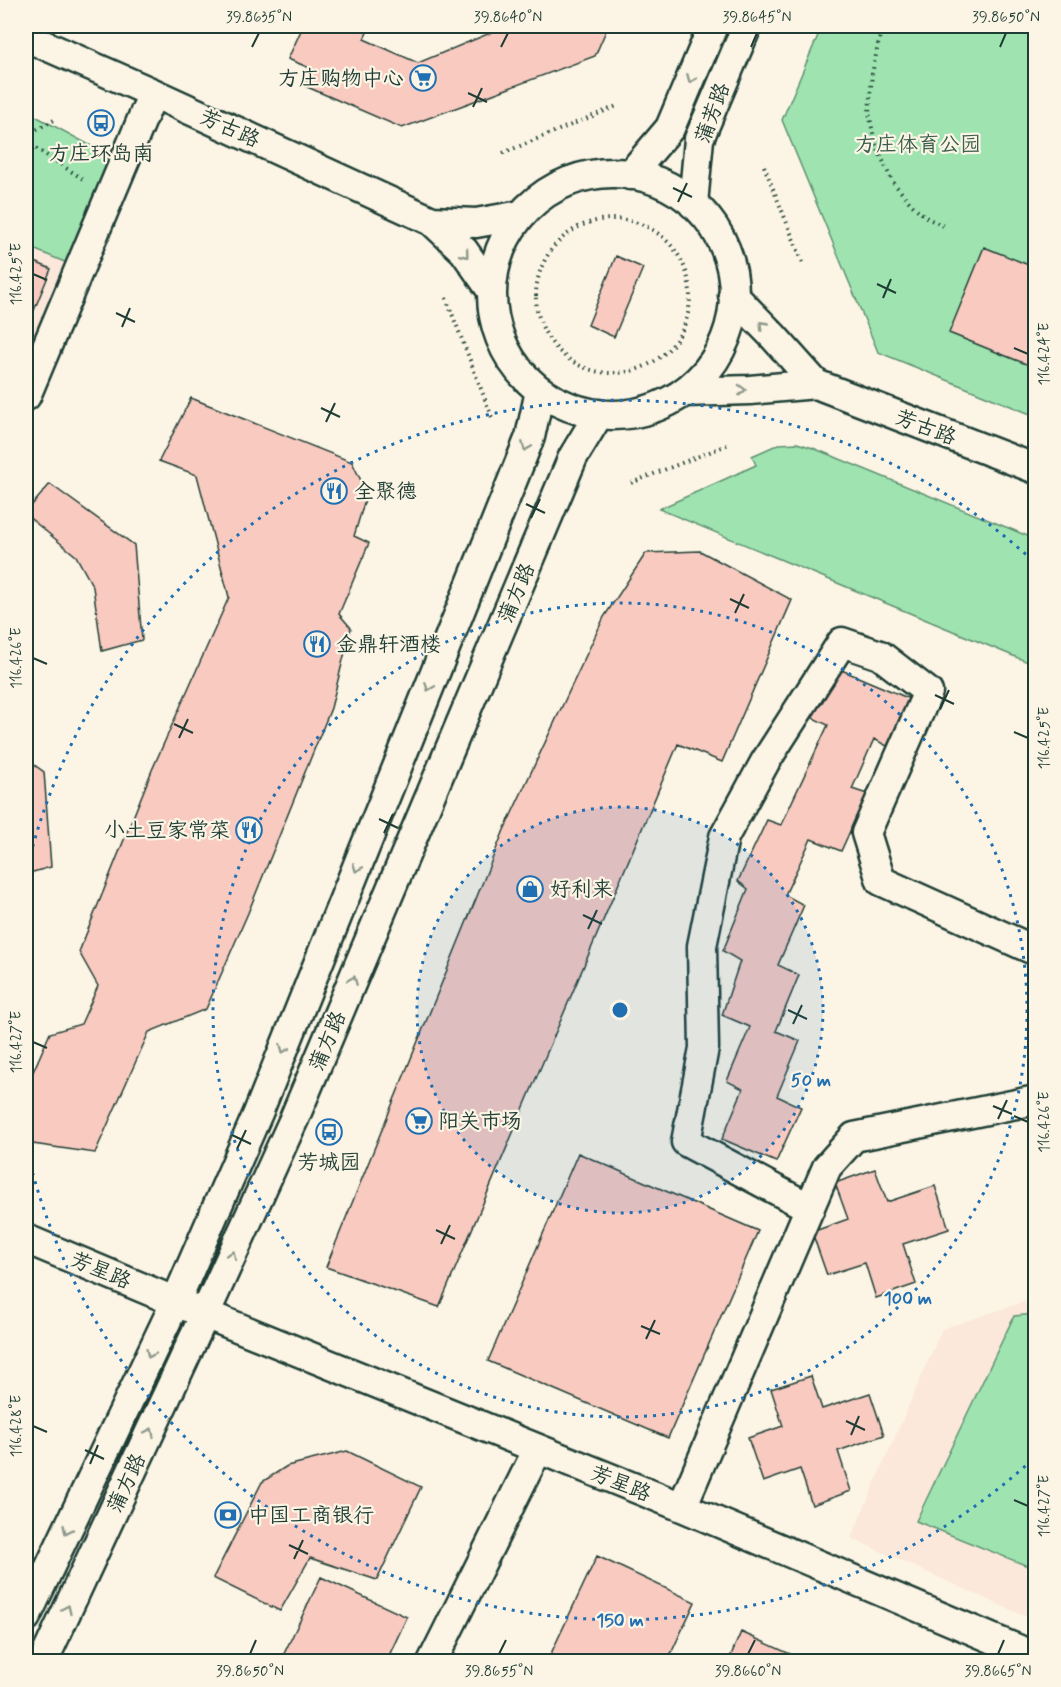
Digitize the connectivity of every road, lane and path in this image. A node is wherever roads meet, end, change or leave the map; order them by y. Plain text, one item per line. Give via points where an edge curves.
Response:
1 (713, 26) edge
2 (747, 26) edge
3 (882, 26) edge
4 (26, 37) edge
5 (153, 93) junction
6 (617, 106) dead end
7 (56, 119) dead end
8 (26, 135) edge
9 (26, 142) edge
10 (503, 153) dead end
11 (764, 166) dead end
12 (630, 174) junction
13 (93, 185) dead end
14 (693, 204) junction
15 (521, 215) junction
16 (432, 221) junction
17 (946, 227) dead end
18 (803, 263) dead end
19 (492, 291) junction
20 (690, 293) joint
21 (733, 295) junction
22 (446, 298) dead end
23 (816, 384) junction
24 (540, 391) junction
25 (684, 392) junction
26 (26, 396) edge
27 (598, 414) junction
28 (493, 420) dead end
29 (727, 445) dead end
30 (1035, 470) edge
31 (631, 483) dead end
32 (1035, 951) edge
33 (1035, 1100) edge
34 (810, 1208) junction
35 (26, 1239) edge
36 (176, 1301) junction
37 (205, 1314) junction
38 (538, 1449) junction
39 (682, 1507) junction
40 (26, 1617) edge
41 (1035, 1657) edge
42 (43, 1662) edge
43 (432, 1662) edge

1 -> 12 street, 蒲芳路 via 670,128
2 - 14 street, 蒲芳路 via 699,139
3 - 17 path via 869,113 875,143 892,181 911,204
4 - 5 street, 芳古路
5 - 16 street, 芳古路
5 - 26 street
6 - 10 path
7 - 8 path
9 - 13 path
11 - 18 path
12 - 14 street via 663,184
12 - 15 street via 600,174 570,181 544,195
14 - 21 street via 721,241 731,272
15 - 16 street via 476,223
15 - 19 street via 500,250
16 -> 19 street via 464,251
19 - 24 street via 504,347 519,371
20 - 20 path via 688,277 670,243 632,220 610,218 588,222 566,234 549,252 539,274 536,299 541,323 550,341 564,355 600,372 620,372 639,368 666,351 684,324
23 -> 21 street
21 - 25 street via 723,342 710,365
22 - 28 path
25 -> 23 street
23 - 30 street, 芳古路
24 - 27 street via 568,406
24 -> 36 street, 蒲方路 via 530,437 258,1113
25 - 27 street via 647,410
37 -> 27 street, 蒲方路 via 294,1119 573,457
29 - 31 path
32 - 34 street via 881,881 866,833 928,692 880,655 842,642 765,762 724,837 702,946 704,1048 686,1142
33 - 34 street via 854,1137 827,1167
34 - 39 street
35 - 36 street, 芳星路
36 - 37 street, 芳星路
36 -> 40 street, 蒲方路
37 - 38 street, 芳星路
42 -> 37 street, 蒲方路
38 - 39 street, 芳星路
38 - 43 street
39 - 41 street, 芳星路

